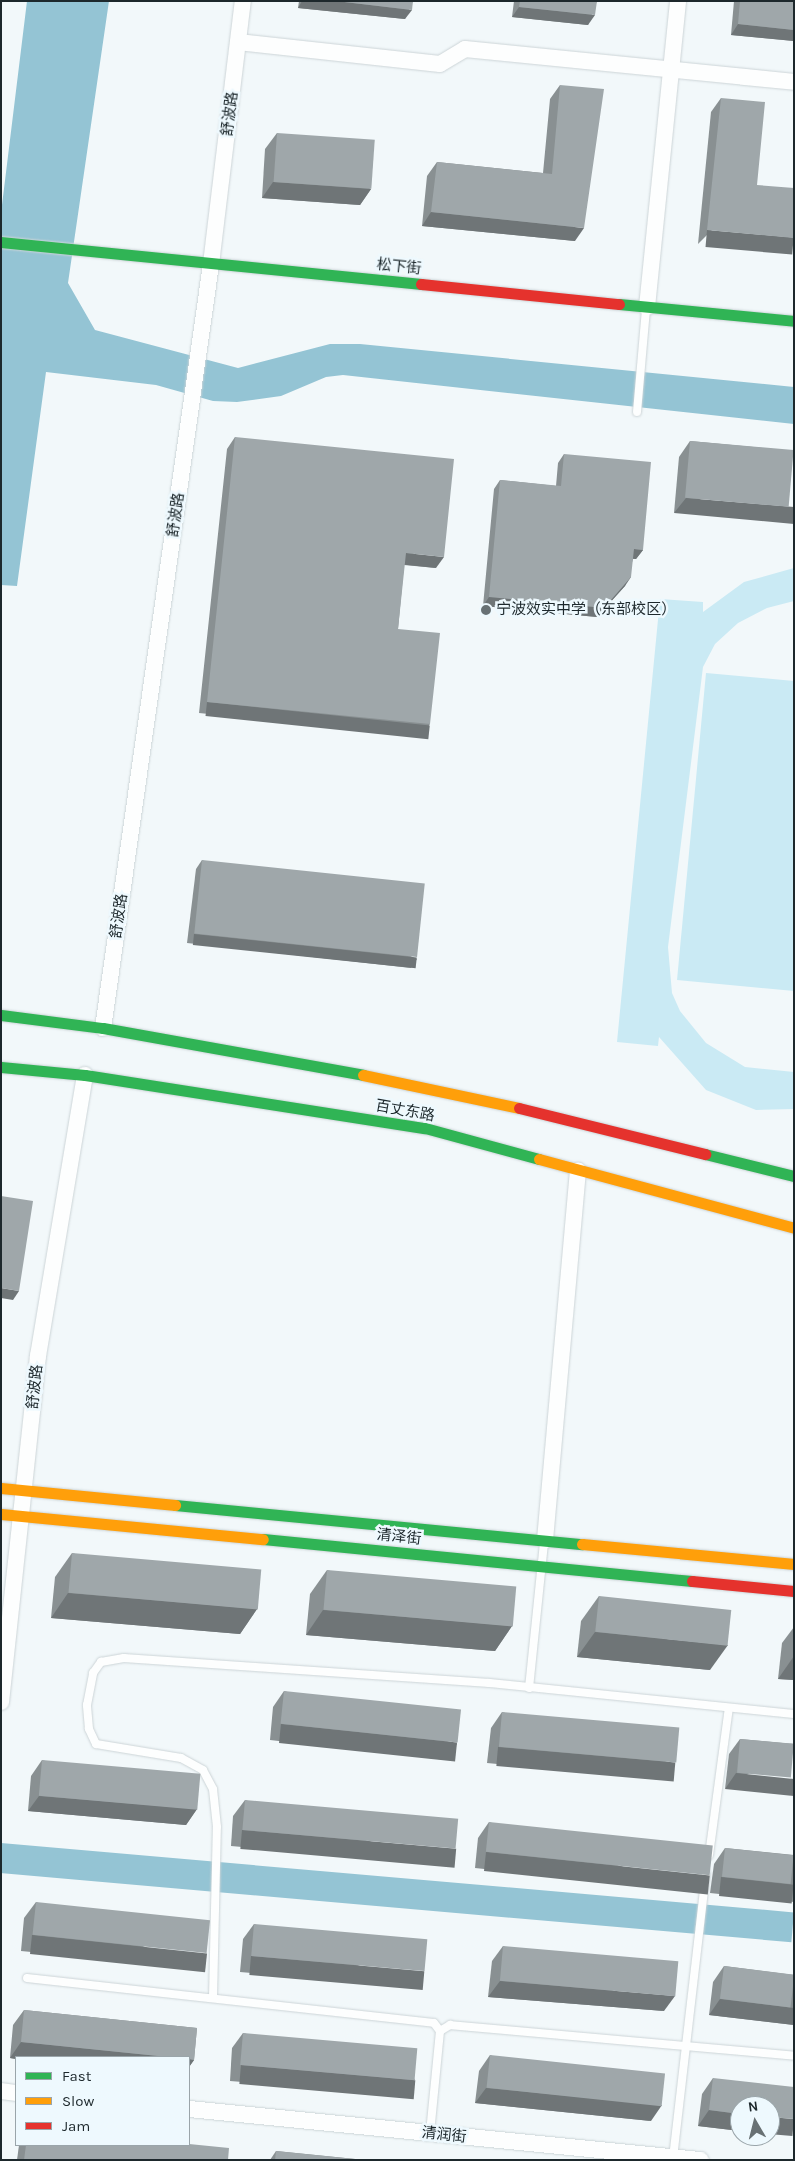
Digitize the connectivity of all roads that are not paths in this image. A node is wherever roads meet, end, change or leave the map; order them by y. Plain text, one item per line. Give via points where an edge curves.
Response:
1 (243, 1) edge
2 (678, 1) edge
3 (238, 42) junction
4 (671, 69) junction
5 (794, 82) edge
6 (1, 242) edge
7 (212, 264) junction
8 (647, 307) junction
9 (794, 321) edge
10 (637, 412) dead end
11 (1, 1015) edge
12 (103, 1028) junction
13 (1, 1066) edge
14 (85, 1075) junction
15 (578, 1170) junction
16 (794, 1176) edge
17 (794, 1228) edge
18 (1, 1488) edge
19 (24, 1490) junction
20 (1, 1514) edge
21 (21, 1516) junction
22 (545, 1540) junction
23 (794, 1564) edge
24 (542, 1566) junction
25 (794, 1591) edge
26 (529, 1688) junction
27 (1, 1702) edge
28 (729, 1708) junction
29 (794, 1714) edge
30 (27, 1978) dead end
31 (213, 1998) junction
32 (440, 2031) junction
33 (683, 2046) junction
34 (794, 2056) edge
35 (1, 2091) edge
36 (15, 2093) edge
37 (190, 2110) edge
38 (430, 2133) junction
39 (673, 2158) edge
40 (700, 2160) edge

1 - 3 street, 舒波路
2 - 4 street
3 - 4 street via 440,64 465,49
3 - 7 street, 舒波路
4 - 5 street
4 - 8 street
6 - 7 street, 松下街
7 - 8 street, 松下街
7 - 12 street, 舒波路
8 - 9 street, 松下街
8 - 10 lane
11 - 12 street, 百丈东路
12 - 16 street, 百丈东路 via 443,1089
13 - 14 street, 百丈东路
14 - 15 street, 百丈东路 via 425,1128
14 - 19 street, 舒波路 via 38,1356
15 - 17 street, 百丈东路
15 - 22 street
18 - 19 street, 清泽街
19 - 21 street, 舒波路
19 - 22 street, 清泽街
20 - 21 street, 清泽街
21 - 24 street, 清泽街
21 - 27 street, 舒波路
22 - 23 street, 清泽街
22 - 24 lane
24 - 25 street, 清泽街
24 - 26 lane
26 - 28 lane
26 - 31 lane via 124,1658 101,1662 93,1673 87,1705 89,1730 96,1744 181,1758 203,1770 213,1789 217,1827
28 - 29 lane
28 - 33 lane
30 - 31 lane
31 - 32 lane via 434,2023
32 - 33 lane via 450,2025
32 - 38 lane
33 - 34 lane
33 - 39 lane
35 - 36 street
37 - 38 street, 清润街
38 - 39 street, 清润街
39 - 40 street, 清润街

